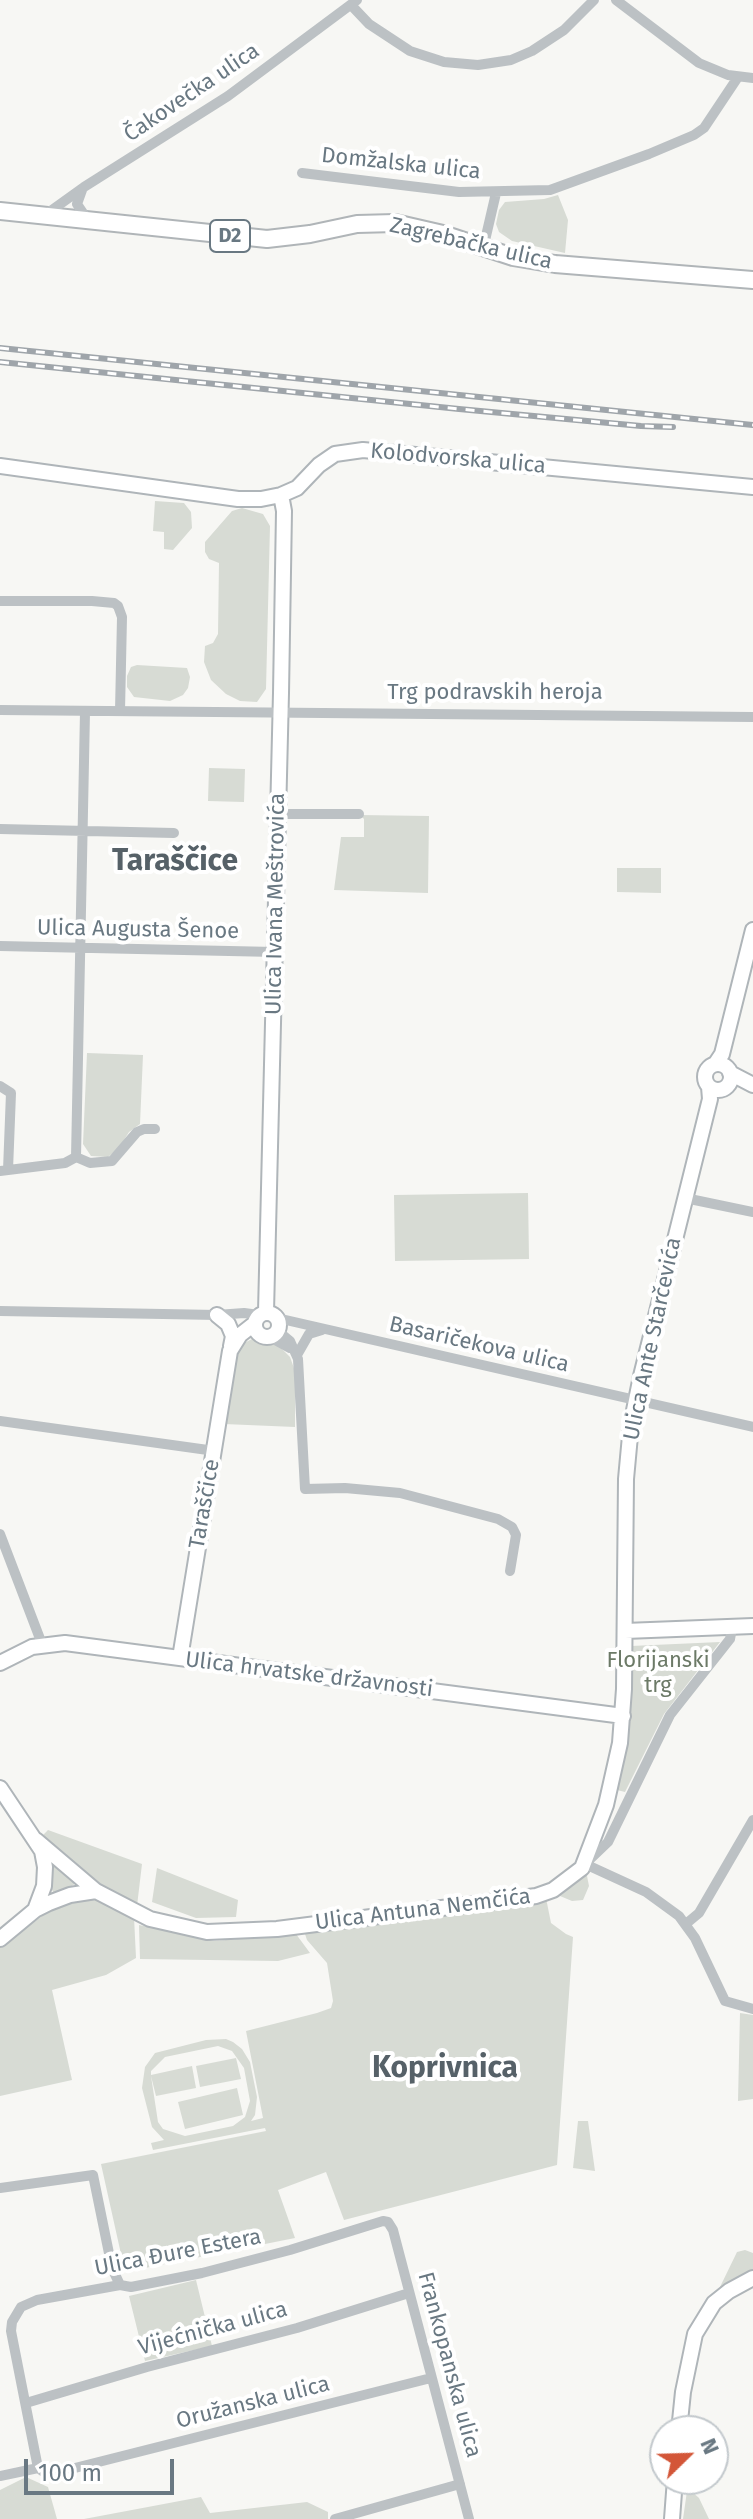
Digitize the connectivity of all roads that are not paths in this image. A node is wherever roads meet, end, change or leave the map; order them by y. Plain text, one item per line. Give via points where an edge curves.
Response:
1 (594, 0) edge
2 (616, 0) edge
3 (354, 2) edge
4 (738, 77) junction
5 (753, 78) edge
6 (302, 173) dead end
7 (84, 187) junction
8 (496, 193) junction
9 (0, 211) edge
10 (45, 215) junction
11 (87, 219) junction
12 (483, 249) junction
13 (753, 280) edge
14 (0, 466) edge
15 (749, 489) edge
16 (281, 495) junction
17 (0, 601) edge
18 (0, 710) edge
19 (120, 711) junction
20 (85, 712) junction
21 (280, 712) junction
22 (753, 717) edge
23 (278, 814) junction
24 (359, 814) dead end
25 (0, 829) edge
26 (82, 831) junction
27 (174, 833) dead end
28 (753, 930) edge
29 (0, 946) edge
30 (80, 949) junction
31 (275, 952) junction
32 (720, 1077) junction
33 (750, 1084) edge
34 (0, 1086) edge
35 (155, 1129) dead end
36 (76, 1157) junction
37 (4, 1170) edge
38 (685, 1198) junction
39 (753, 1212) edge
40 (0, 1311) edge
41 (222, 1314) junction
42 (268, 1325) junction
43 (319, 1328) junction
44 (230, 1351) junction
45 (297, 1355) junction
46 (636, 1401) junction
47 (0, 1421) edge
48 (753, 1427) edge
49 (215, 1451) junction
50 (0, 1534) edge
51 (510, 1571) dead end
52 (753, 1626) edge
53 (732, 1628) junction
54 (625, 1631) junction
55 (42, 1644) junction
56 (180, 1658) junction
57 (0, 1663) edge
58 (623, 1716) junction
59 (0, 1788) edge
60 (610, 1792) junction
61 (630, 1793) junction
62 (753, 1820) edge
63 (36, 1840) junction
64 (585, 1864) junction
65 (96, 1891) junction
66 (35, 1910) junction
67 (687, 1923) junction
68 (0, 1939) edge
69 (753, 2009) edge
70 (0, 2188) edge
71 (388, 2222) joint
72 (753, 2278) edge
73 (120, 2285) junction
74 (409, 2293) junction
75 (431, 2378) junction
76 (26, 2403) junction
77 (681, 2415) edge
78 (38, 2468) junction
79 (0, 2476) edge
80 (460, 2484) junction
81 (674, 2495) edge
82 (335, 2519) edge
83 (469, 2519) edge
84 (672, 2519) edge

1 - 3 street via 564,30 532,51 478,65 410,51 369,24
2 - 4 street via 699,63
3 - 7 street, Čakovečka ulica via 228,96
4 - 5 street
4 - 8 street, Domžalska ulica via 704,128 680,142 557,188
6 - 8 street, Domžalska ulica
7 - 10 street, Čakovečka ulica
7 - 11 street via 77,204
8 - 12 street, Domžalska ulica
9 - 10 main road, Zagrebačka ulica / D2
10 - 11 main road, Zagrebačka ulica / D2
11 - 12 main road, Zagrebačka ulica / D2 via 267,239 395,223
12 - 13 main road, Zagrebačka ulica / D2 via 555,264
14 - 16 main road, Kolodvorska ulica via 238,499
15 - 16 main road, Kolodvorska ulica via 363,450 327,458 297,488
16 - 21 main road, Ulica Ivana Meštrovića
17 - 19 street via 118,606
18 - 20 street, Trg podravskih heroja
19 - 20 street, Trg podravskih heroja
19 - 21 street, Trg podravskih heroja
20 - 26 street
21 - 22 street, Trg podravskih heroja
21 - 23 main road, Ulica Ivana Meštrovića
23 - 24 street
23 - 31 main road, Ulica Ivana Meštrovića
25 - 26 street
26 - 27 street
26 - 30 street
28 - 32 main road, Ulica Ante Starčevića
29 - 30 street, Ulica Augusta Šenoe
30 - 31 street, Ulica Augusta Šenoe
30 - 36 street
31 - 42 main road, Ulica Ivana Meštrovića
32 - 33 main road
32 - 38 main road, Ulica Ante Starčevića
34 - 37 street via 11,1093
35 - 36 street via 137,1132 112,1161 90,1163
36 - 37 street
38 - 39 street
38 - 46 main road, Ulica Ante Starčevića
40 - 41 street, Basaričekova ulica
41 - 42 street, Basaričekova ulica
41 - 44 main road via 231,1331
42 - 43 street, Basaričekova ulica
42 - 44 main road via 240,1335
42 - 45 street
43 - 45 street
43 - 46 street, Basaričekova ulica
44 - 49 main road, Taraščice
45 - 51 street via 305,1489 372,1489 498,1519 516,1535
46 - 48 street, Basaričekova ulica
46 - 54 main road, Ulica Ante Starčevića via 626,1479
47 - 49 street
49 - 56 main road, Taraščice
50 - 55 street
52 - 53 main road
53 - 54 main road
53 - 61 street via 730,1639 670,1715
54 - 58 main road
55 - 56 main road, Ulica hrvatske državnosti
55 - 57 main road, Ulica hrvatske državnosti
56 - 58 main road, Ulica hrvatske državnosti
58 - 60 main road
59 - 63 main road
60 - 61 street via 624,1797
60 - 64 main road
61 - 64 street via 608,1842
62 - 67 street via 707,1901
63 - 65 main road, Ulica Antuna Nemčića
63 - 66 main road via 45,1867
64 - 65 main road, Ulica Antuna Nemčića via 543,1895 220,1932 150,1919
64 - 67 street via 646,1892
65 - 66 main road
66 - 68 main road
67 - 69 street via 725,2001
70 - 73 street via 93,2175
71 - 73 street, Ulica Đure Estera via 202,2273
71 - 74 street, Frankopanska ulica
72 - 77 main road via 723,2294 701,2322 690,2352
73 - 76 street, Ulica Đure Estera via 21,2307 11,2331
74 - 75 street, Frankopanska ulica
74 - 76 street, Vijećnička ulica
75 - 78 street, Oružanska ulica via 63,2471
75 - 80 street, Frankopanska ulica
76 - 78 street
78 - 79 street, Oružanska ulica
80 - 82 street
80 - 83 street, Frankopanska ulica
81 - 84 main road

